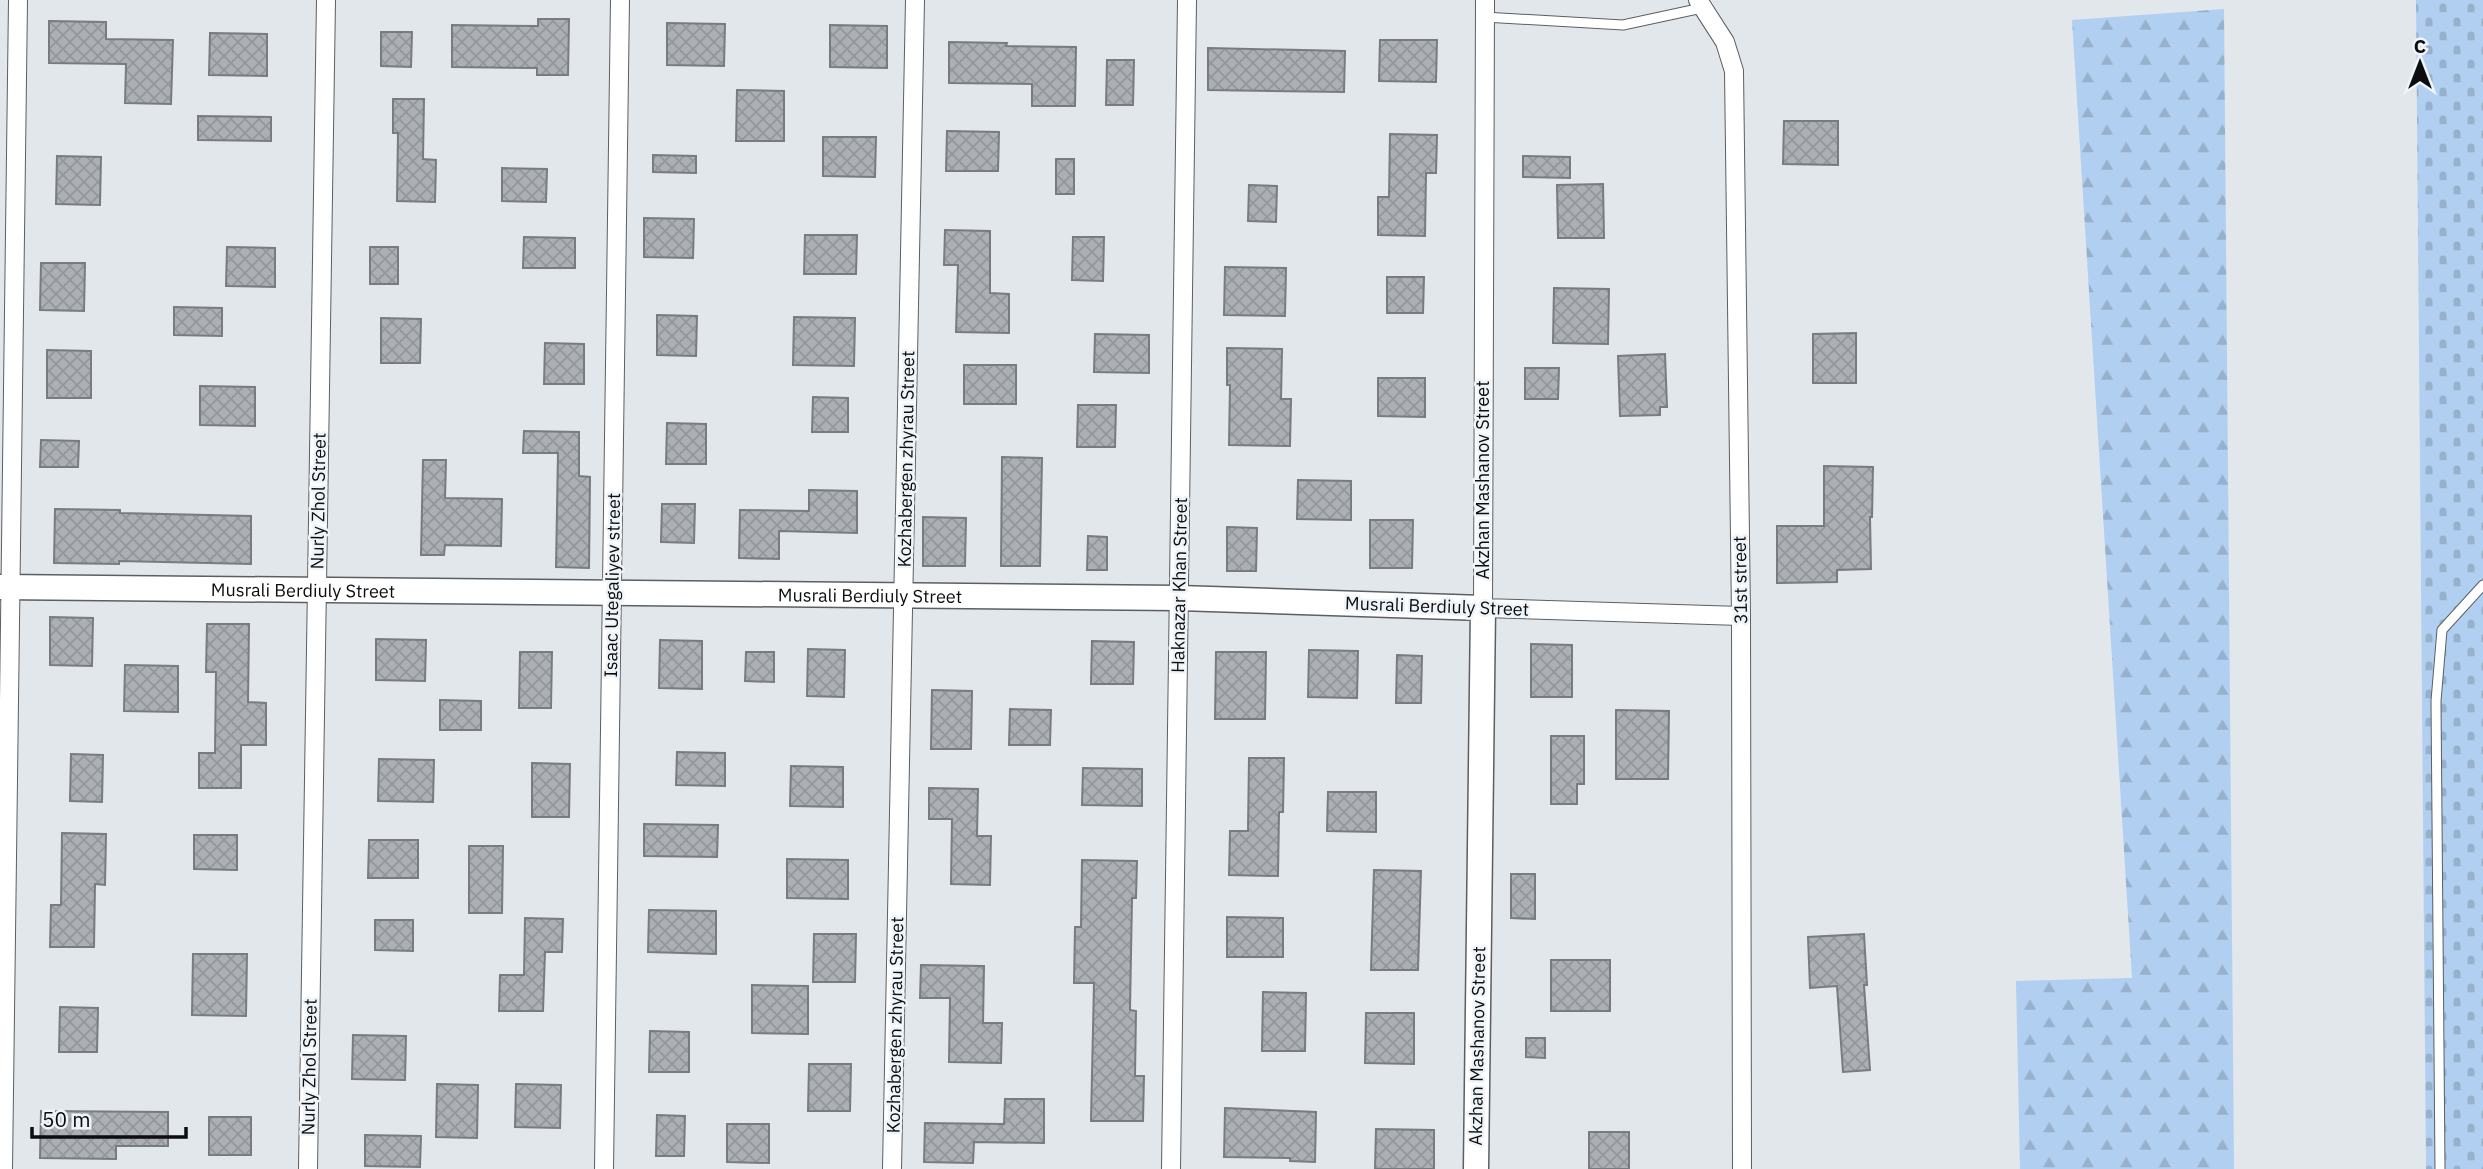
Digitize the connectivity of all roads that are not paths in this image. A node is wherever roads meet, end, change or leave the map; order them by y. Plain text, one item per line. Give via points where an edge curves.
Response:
1 (18, 0) edge
2 (326, 0) edge
3 (620, 0) edge
4 (915, 0) edge
5 (1187, 0) edge
6 (1700, 4) edge
7 (1485, 8) edge
8 (2483, 585) edge
9 (5, 587) edge
10 (317, 590) junction
11 (612, 593) junction
12 (903, 595) junction
13 (1179, 598) junction
14 (1483, 608) junction
15 (1741, 616) junction
16 (3, 1169) edge
17 (308, 1169) edge
18 (604, 1169) edge
19 (892, 1169) edge
20 (1171, 1169) edge
21 (1476, 1169) edge
22 (1742, 1169) edge
23 (2440, 1169) edge

1 - 9 street
2 - 10 street, Nurly Zhol Street
3 - 11 street, Isaac Utegaliyev street
4 - 12 street, Kozhabergen zhyrau Street
5 - 13 street, Haknazar Khan Street
6 - 7 lane via 1623,25
6 - 15 street, 31st street via 1725,42 1734,71
7 - 14 street, Akzhan Mashanov Street
8 - 23 lane via 2442,630 2436,701
9 - 10 street, Musrali Berdiuly Street
9 - 16 street
10 - 11 street, Musrali Berdiuly Street
10 - 17 street, Nurly Zhol Street
11 - 12 street, Musrali Berdiuly Street
11 - 18 street, Isaac Utegaliyev street
12 - 13 street, Musrali Berdiuly Street
12 - 19 street, Kozhabergen zhyrau Street
13 - 14 street, Musrali Berdiuly Street
13 - 20 street, Haknazar Khan Street
14 - 15 street, Musrali Berdiuly Street
14 - 21 street, Akzhan Mashanov Street
15 - 22 street, 31st street

